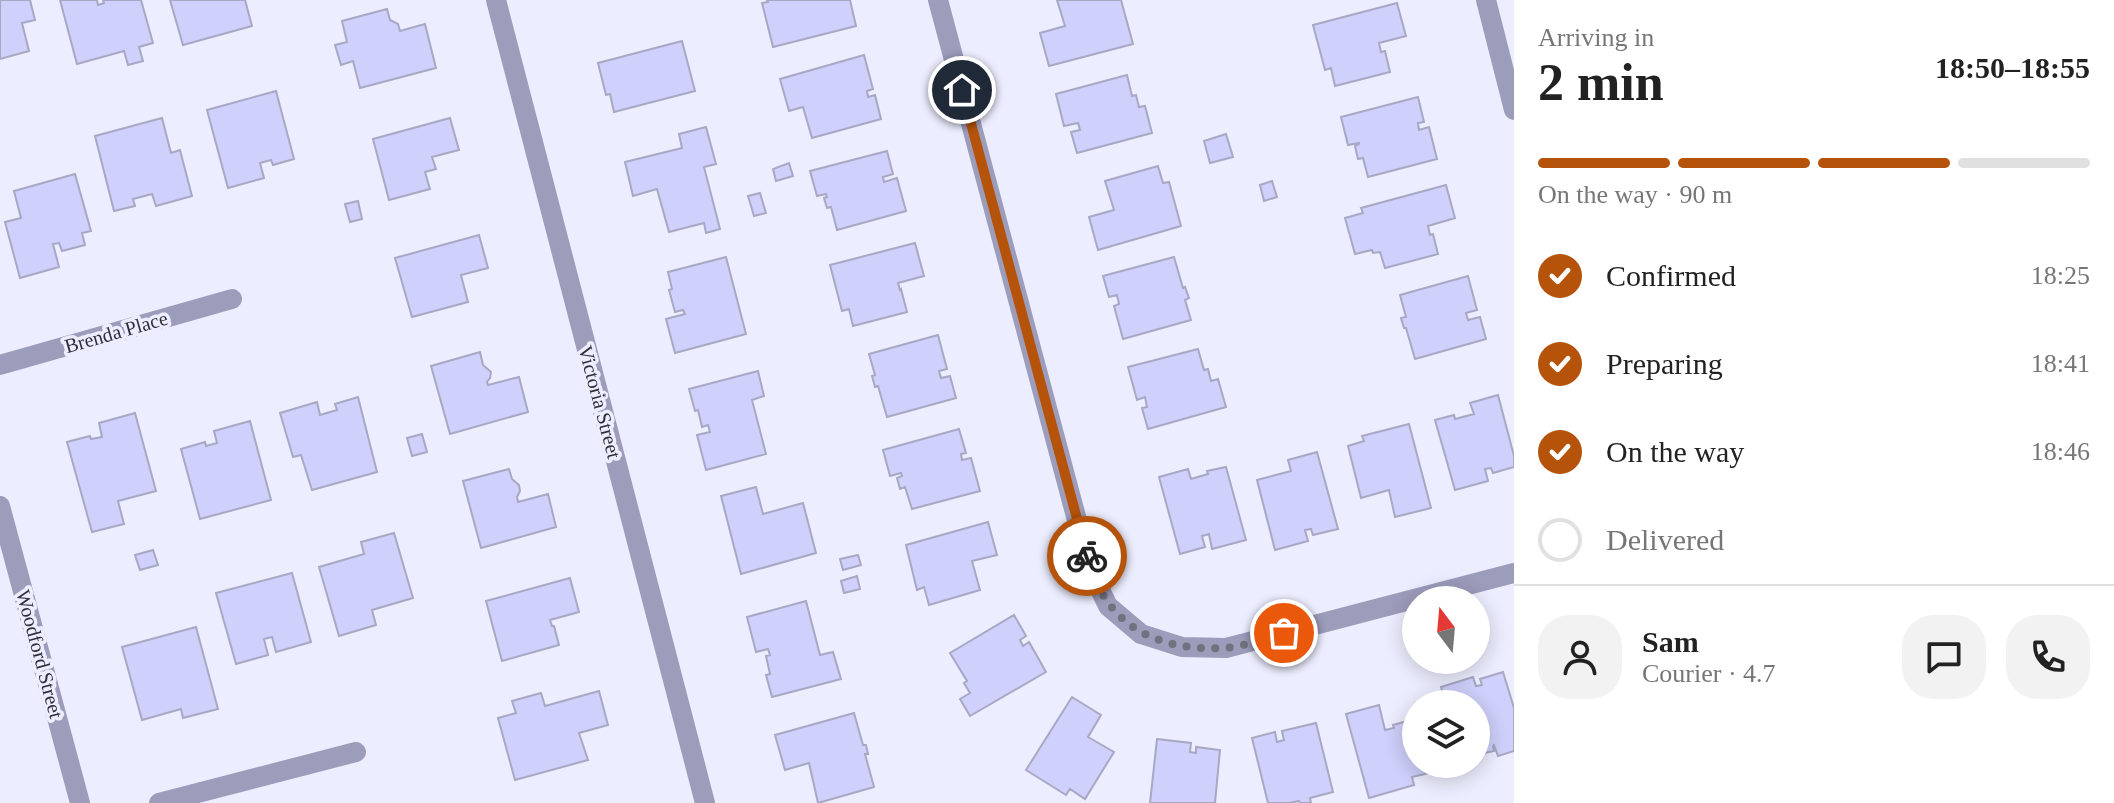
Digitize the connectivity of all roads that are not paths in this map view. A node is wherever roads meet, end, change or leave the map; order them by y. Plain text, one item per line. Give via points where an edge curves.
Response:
1 (496, 0) edge
2 (938, 0) edge
3 (1486, 0) edge
4 (1514, 110) edge
5 (232, 299) dead end
6 (0, 365) edge
7 (0, 506) edge
8 (1514, 573) edge
9 (356, 752) dead end
10 (80, 803) edge
11 (159, 803) edge
12 (705, 803) edge

1 - 12 street, Victoria Street
2 - 8 street via 1090,569 1108,606 1141,634 1182,647 1226,648
3 - 4 street
5 - 6 street, Brenda Place
7 - 10 street, Woodford Street
9 - 11 street

